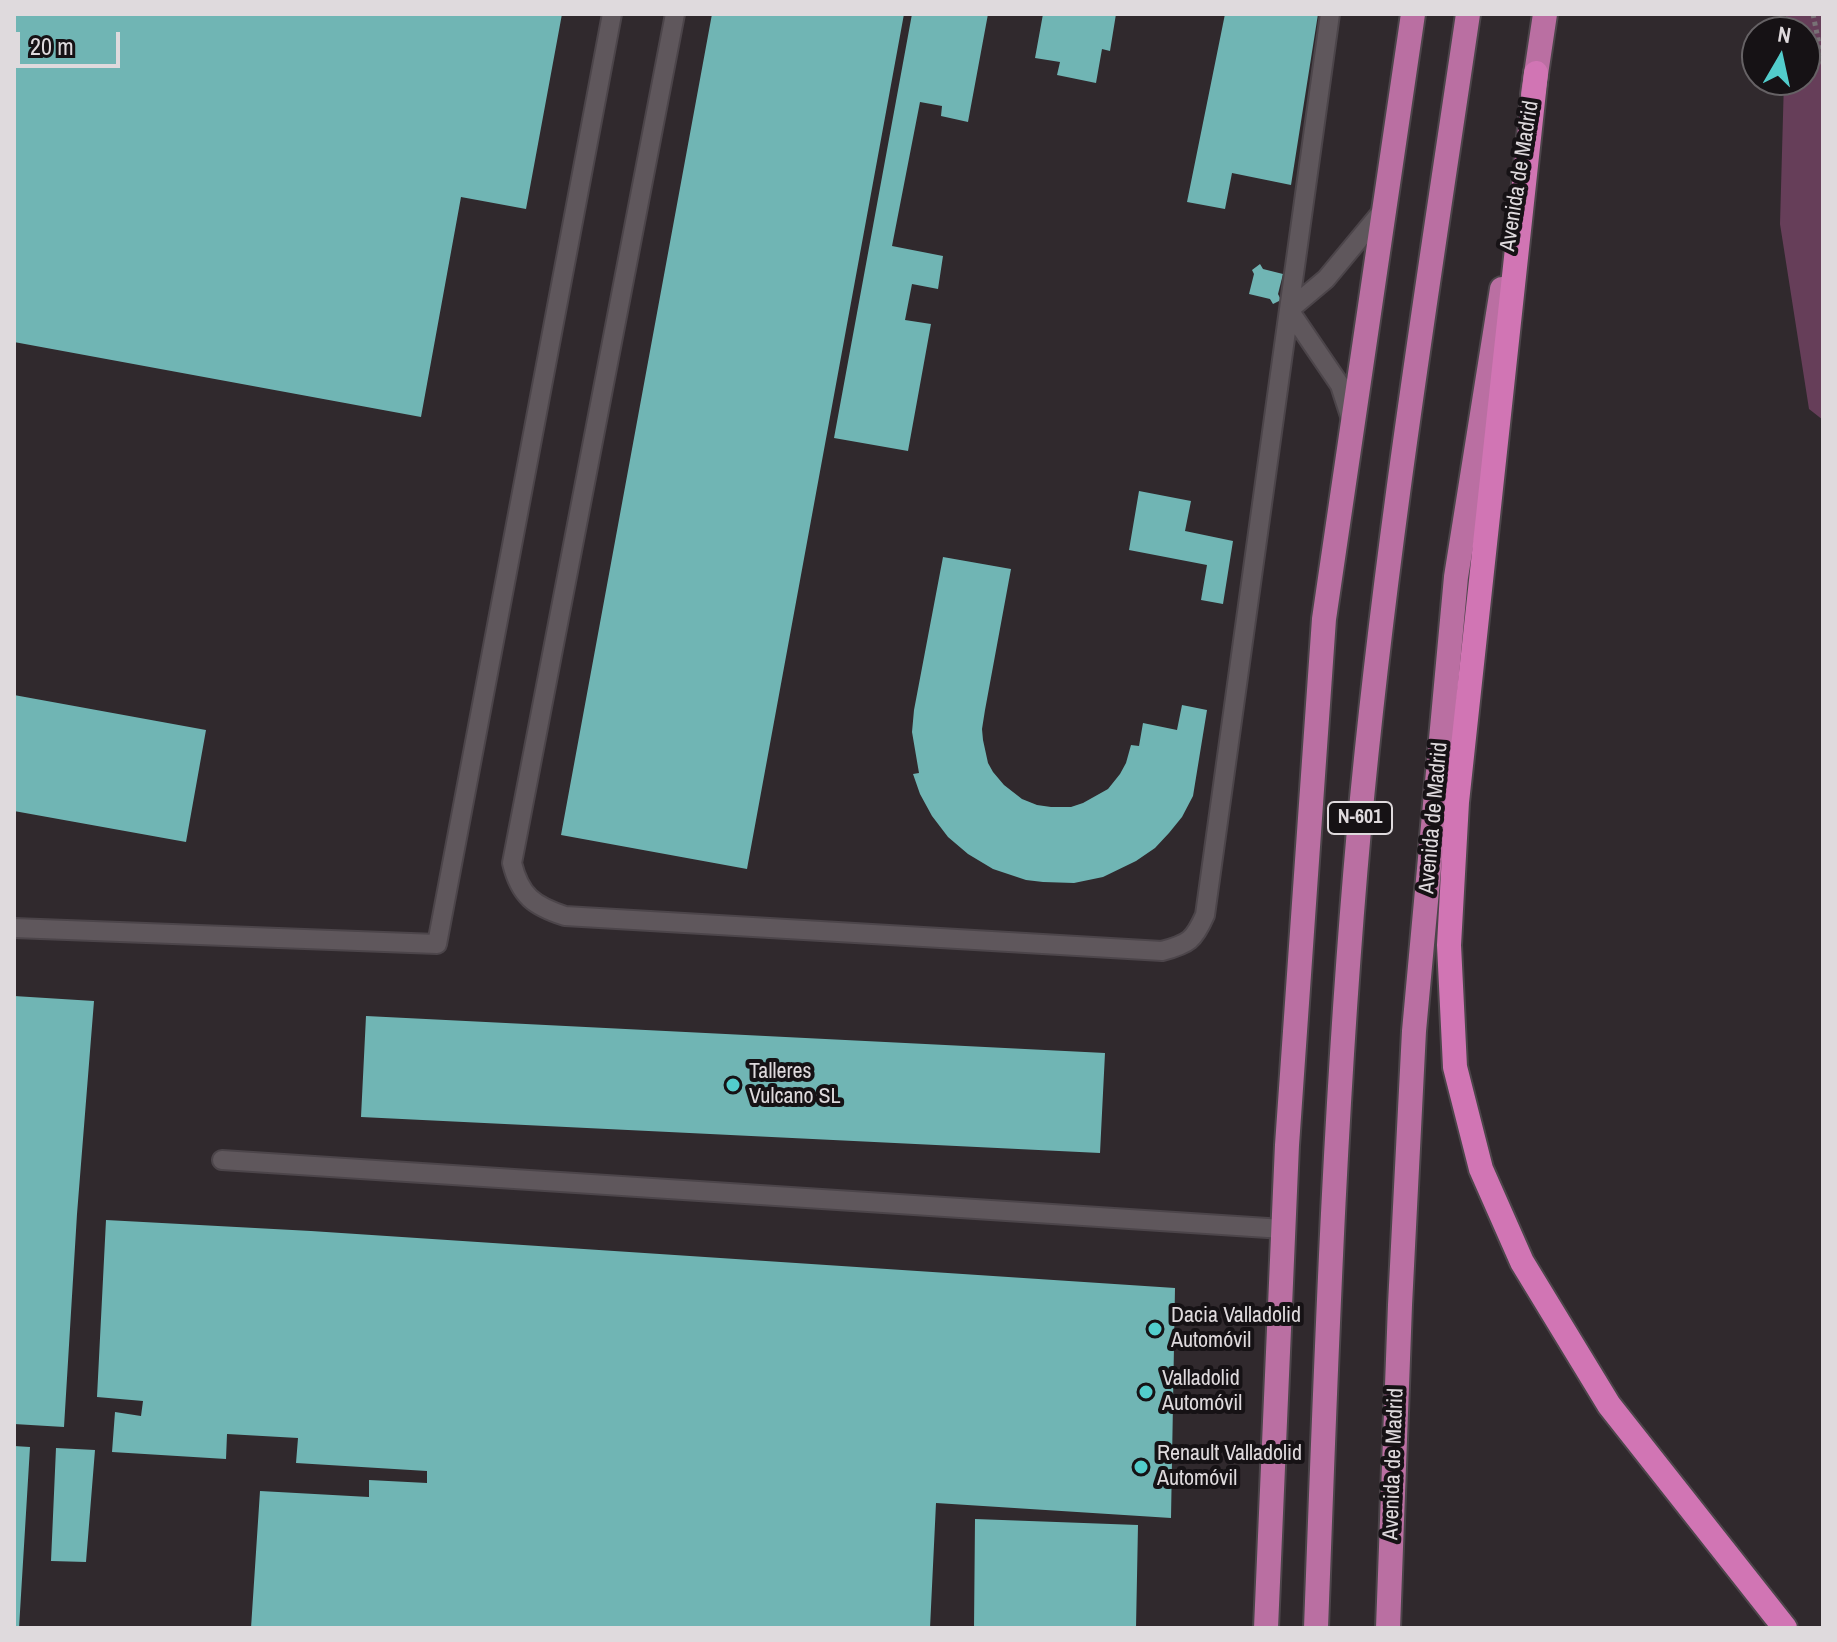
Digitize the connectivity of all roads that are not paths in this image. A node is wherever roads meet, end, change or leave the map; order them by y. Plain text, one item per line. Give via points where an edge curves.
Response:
1 (612, 14) edge
2 (675, 14) edge
3 (1330, 14) edge
4 (1413, 14) edge
5 (1468, 14) edge
6 (1545, 14) edge
7 (1536, 73) junction
8 (1384, 209) junction
9 (1289, 310) junction
10 (1353, 423) junction
11 (14, 928) edge
12 (222, 1160) dead end
13 (1283, 1229) junction
14 (1266, 1628) edge
15 (1316, 1628) edge
16 (1388, 1628) edge
17 (1785, 1628) edge

1 - 11 lane via 437,944
2 - 9 lane via 512,863 527,896 542,908 565,916 1162,951 1183,945 1205,915
3 - 9 lane
4 - 8 highway
5 - 15 highway, N-601 via 1393,516 1359,829 1341,1068
6 - 7 highway, Avenida de Madrid
7 - 16 highway, Avenida de Madrid via 1455,593 1414,1031
7 - 17 highway via 1457,802 1449,945 1455,1067 1481,1169 1522,1262 1609,1405
8 - 9 lane via 1326,279
8 - 10 highway
9 - 10 lane via 1340,385
10 - 13 highway via 1324,619
12 - 13 lane
13 - 14 highway

